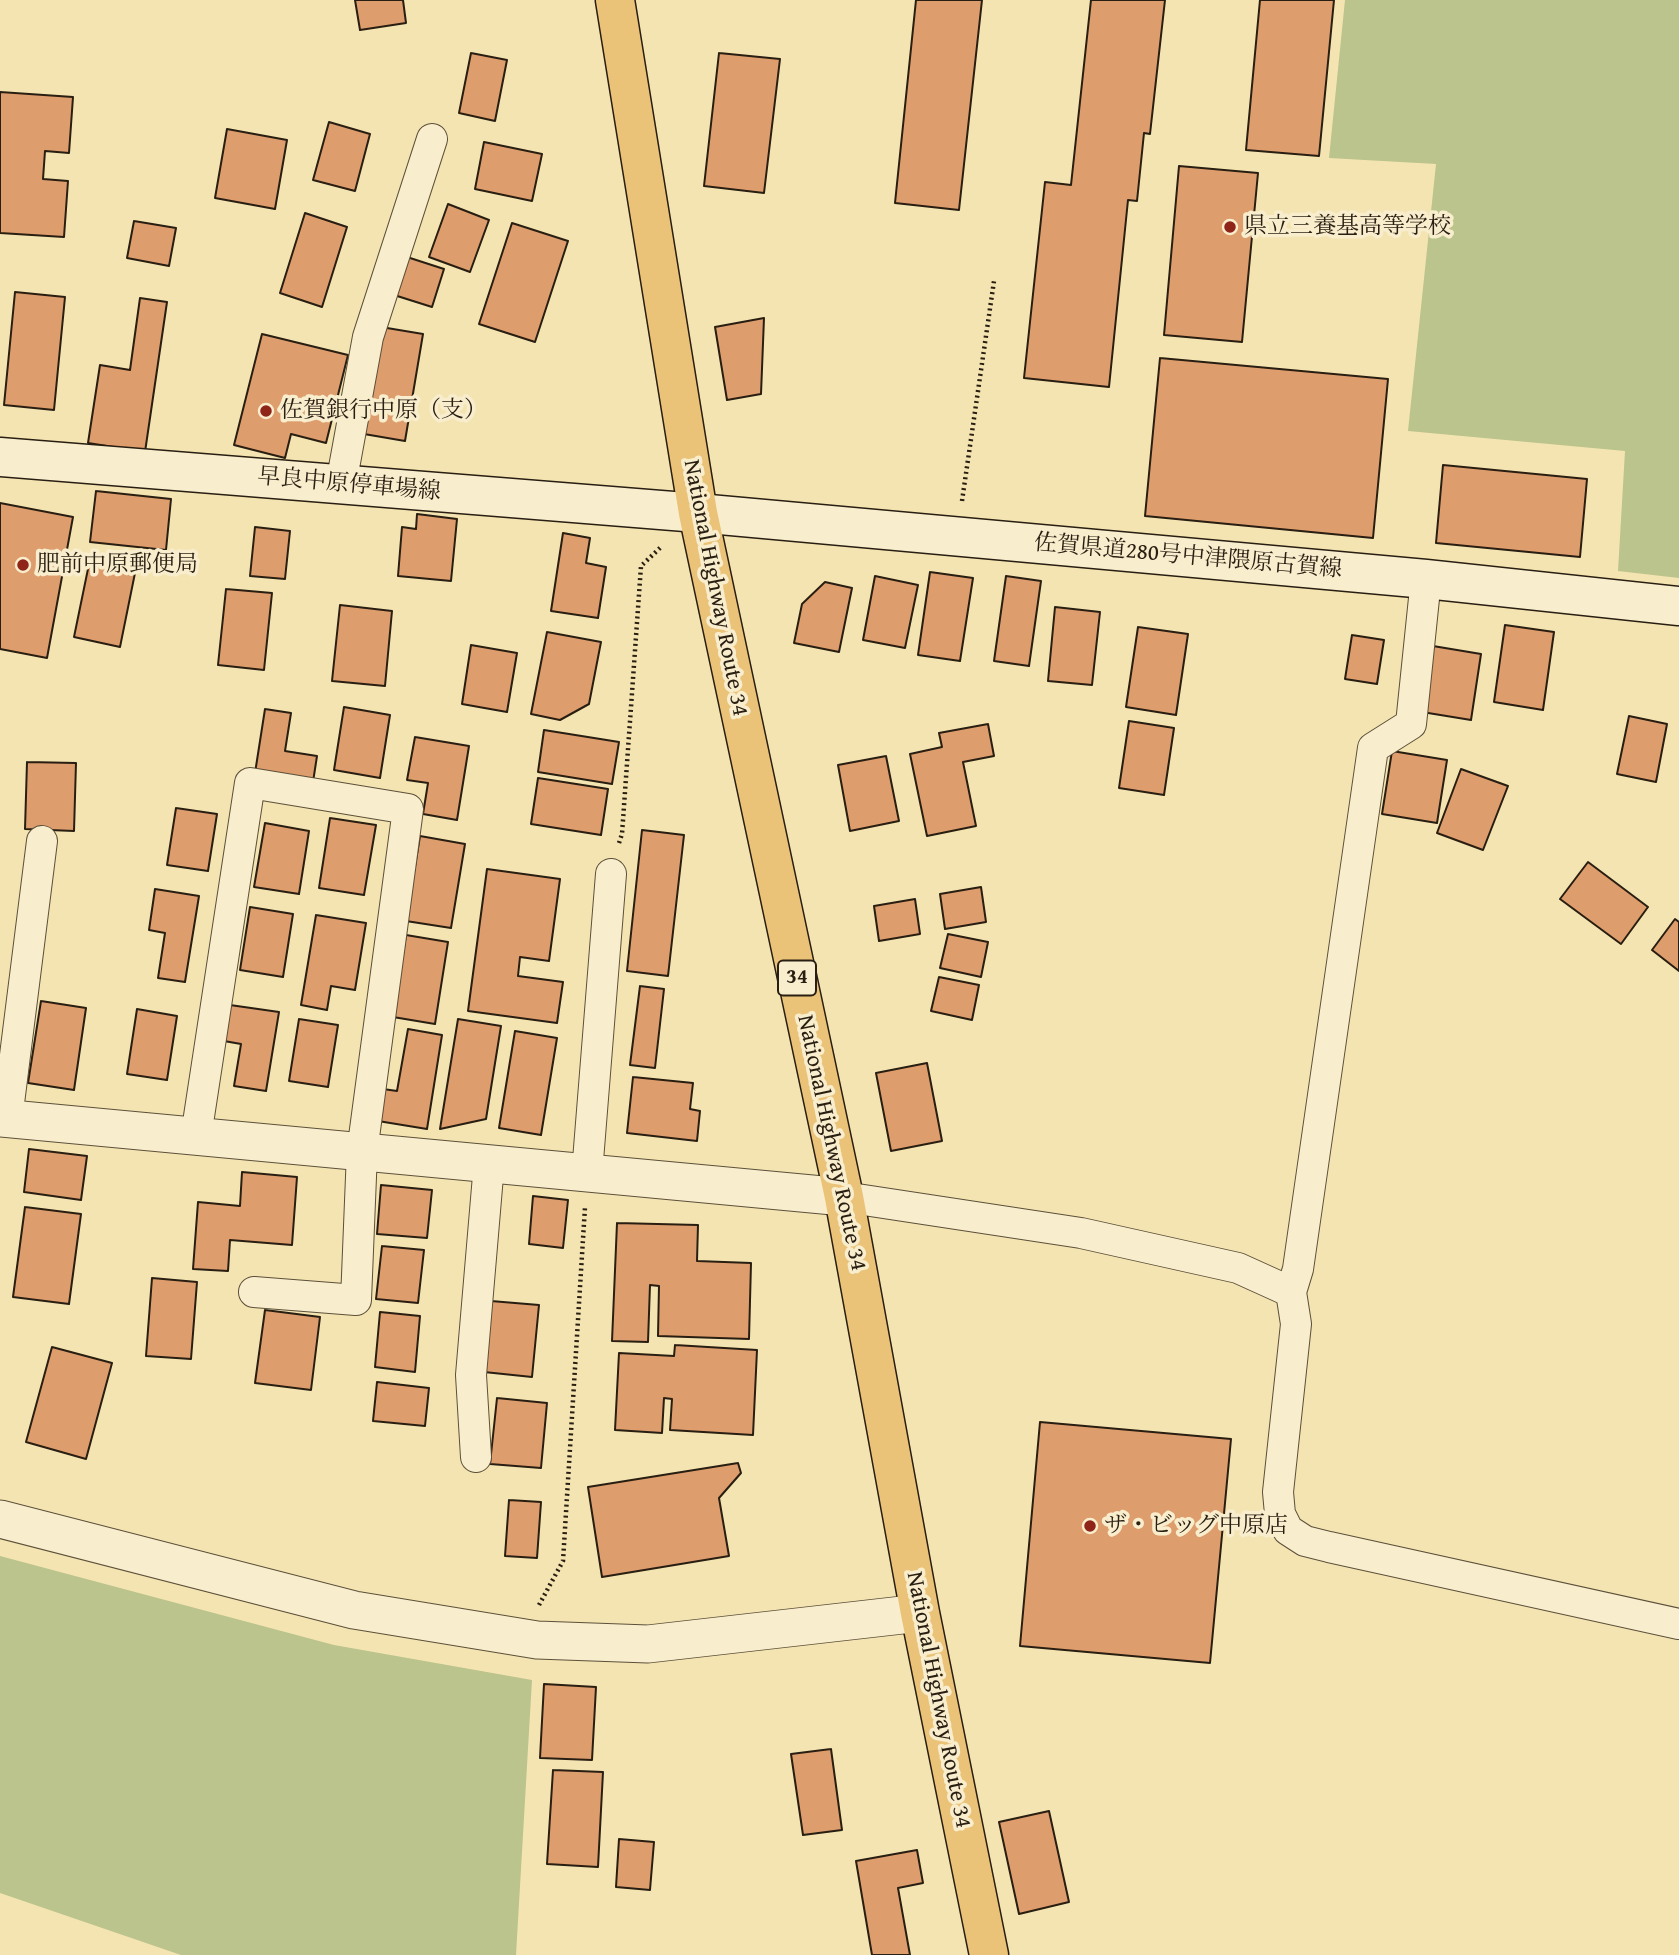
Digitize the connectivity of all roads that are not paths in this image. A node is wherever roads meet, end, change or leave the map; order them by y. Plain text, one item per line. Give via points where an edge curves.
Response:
1 (615, 0) edge
2 (432, 139) dead end
3 (0, 457) edge
4 (341, 484) junction
5 (698, 513) junction
6 (1426, 579) junction
7 (1679, 606) edge
8 (42, 841) dead end
9 (611, 874) road end
10 (4, 1119) edge
11 (196, 1136) junction
12 (362, 1152) junction
13 (489, 1164) junction
14 (587, 1173) junction
15 (844, 1197) junction
16 (254, 1292) dead end
17 (1291, 1292) junction
18 (476, 1457) dead end
19 (0, 1519) edge
20 (920, 1613) junction
21 (1679, 1624) edge
22 (989, 1955) edge

1 - 5 highway, National Highway Route 34 / 34
2 - 4 street via 368,337
3 - 4 main road, 早良中原停車場線
4 - 5 main road, 早良中原停車場線
5 - 6 main road, 佐賀県道280号中津隈原古賀線
5 - 15 highway, National Highway Route 34 / 34
6 - 7 main road, 佐賀県道280号中津隈原古賀線
6 - 17 street via 1411,724 1373,748 1300,1256
8 - 10 street
9 - 14 street
10 - 11 street
11 - 12 street
11 - 12 street via 250,783 408,809
12 - 13 street
12 - 16 street via 356,1300
13 - 14 street
13 - 18 street via 471,1375
14 - 15 street
15 - 17 street via 1081,1233 1238,1268
15 - 20 highway, National Highway Route 34 / 34
17 - 21 street via 1296,1324 1278,1492 1280,1514 1288,1530 1305,1541
19 - 20 street via 355,1610 537,1640 648,1644
20 - 22 highway, National Highway Route 34 / 34

